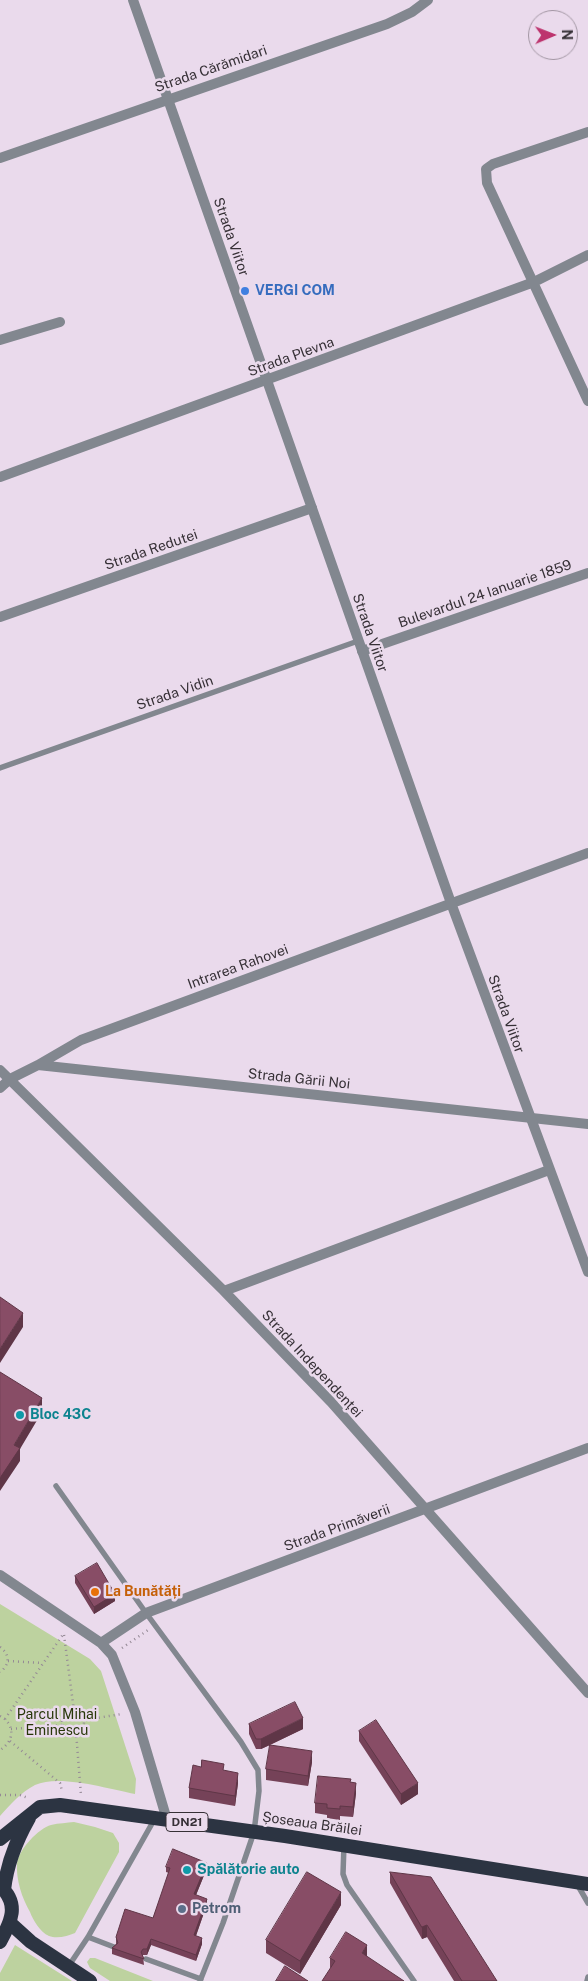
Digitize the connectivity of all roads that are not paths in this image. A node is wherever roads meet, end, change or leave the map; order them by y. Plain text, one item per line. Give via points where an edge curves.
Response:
1 (133, 0) edge
2 (428, 0) edge
3 (168, 98) junction
4 (588, 132) edge
5 (0, 158) edge
6 (588, 255) edge
7 (534, 282) junction
8 (60, 322) dead end
9 (0, 340) edge
10 (267, 380) junction
11 (588, 401) edge
12 (0, 477) edge
13 (312, 508) junction
14 (588, 573) edge
15 (0, 617) edge
16 (360, 646) junction
17 (0, 768) edge
18 (588, 853) edge
19 (451, 903) junction
20 (38, 1065) junction
21 (0, 1070) edge
22 (10, 1079) junction
23 (0, 1088) edge
24 (530, 1118) junction
25 (588, 1124) edge
26 (550, 1170) junction
27 (588, 1272) edge
28 (224, 1291) junction
29 (588, 1448) edge
30 (56, 1486) dead end
31 (426, 1509) junction
32 (0, 1575) edge
33 (146, 1613) junction
34 (101, 1643) junction
35 (588, 1693) edge
36 (38, 1810) junction
37 (161, 1819) junction
38 (254, 1832) junction
39 (0, 1839) edge
40 (344, 1845) junction
41 (582, 1883) edge
42 (2, 1888) edge
43 (588, 1903) edge
44 (10, 1923) junction
45 (88, 1937) junction
46 (0, 1942) edge
47 (114, 1947) edge
48 (146, 1959) edge
49 (68, 1967) junction
50 (201, 1980) edge
51 (90, 1981) edge
52 (414, 1981) edge

1 - 3 street, Strada Viitor
2 - 3 street, Strada Cărămidari via 387,24
3 - 5 street, Strada Cărămidari
3 - 10 street, Strada Viitor
4 - 7 street via 486,169 487,183
6 - 7 street, Strada Plevna
7 - 10 street, Strada Plevna
7 - 11 street
8 - 9 street
10 - 12 street, Strada Plevna
10 - 13 street, Strada Viitor
13 - 15 street, Strada Redutei
13 - 16 street, Strada Viitor
14 - 16 street, Bulevardul 24 Ianuarie 1859
16 - 17 lane, Strada Vidin
16 - 19 street, Strada Viitor
18 - 19 street, Intrarea Rahovei
19 - 20 street, Intrarea Rahovei via 81,1040
19 - 24 street, Strada Viitor
20 - 22 street
20 - 24 street, Strada Gării Noi
21 - 22 street, Strada Independenței
22 - 23 street
22 - 28 street, Strada Independenței
24 - 25 street, Strada Gării Noi
24 - 26 street, Strada Viitor
26 - 27 street, Strada Viitor
26 - 28 street
28 - 31 street, Strada Independenței via 331,1402
29 - 31 street, Strada Primăverii
30 - 33 lane
31 - 33 street, Strada Primăverii
31 - 35 street, Strada Independenței
32 - 34 street
33 - 34 street, Strada Primăverii
33 - 38 lane via 258,1770
34 - 37 street via 112,1655 135,1712
36 - 37 highway, Șoseaua Brăilei / DN21 via 82,1807
36 - 39 highway
36 - 42 highway via 14,1847
37 - 38 highway, Șoseaua Brăilei / DN21
37 - 45 lane
38 - 40 highway, Șoseaua Brăilei / DN21
38 - 50 lane
40 - 41 highway, Șoseaua Brăilei / DN21
40 - 52 lane via 343,1874 347,1885
41 - 43 lane
42 - 44 highway via 11,1903
44 - 46 highway
44 - 49 highway
45 - 47 lane
45 - 49 lane
48 - 50 lane
49 - 51 highway

